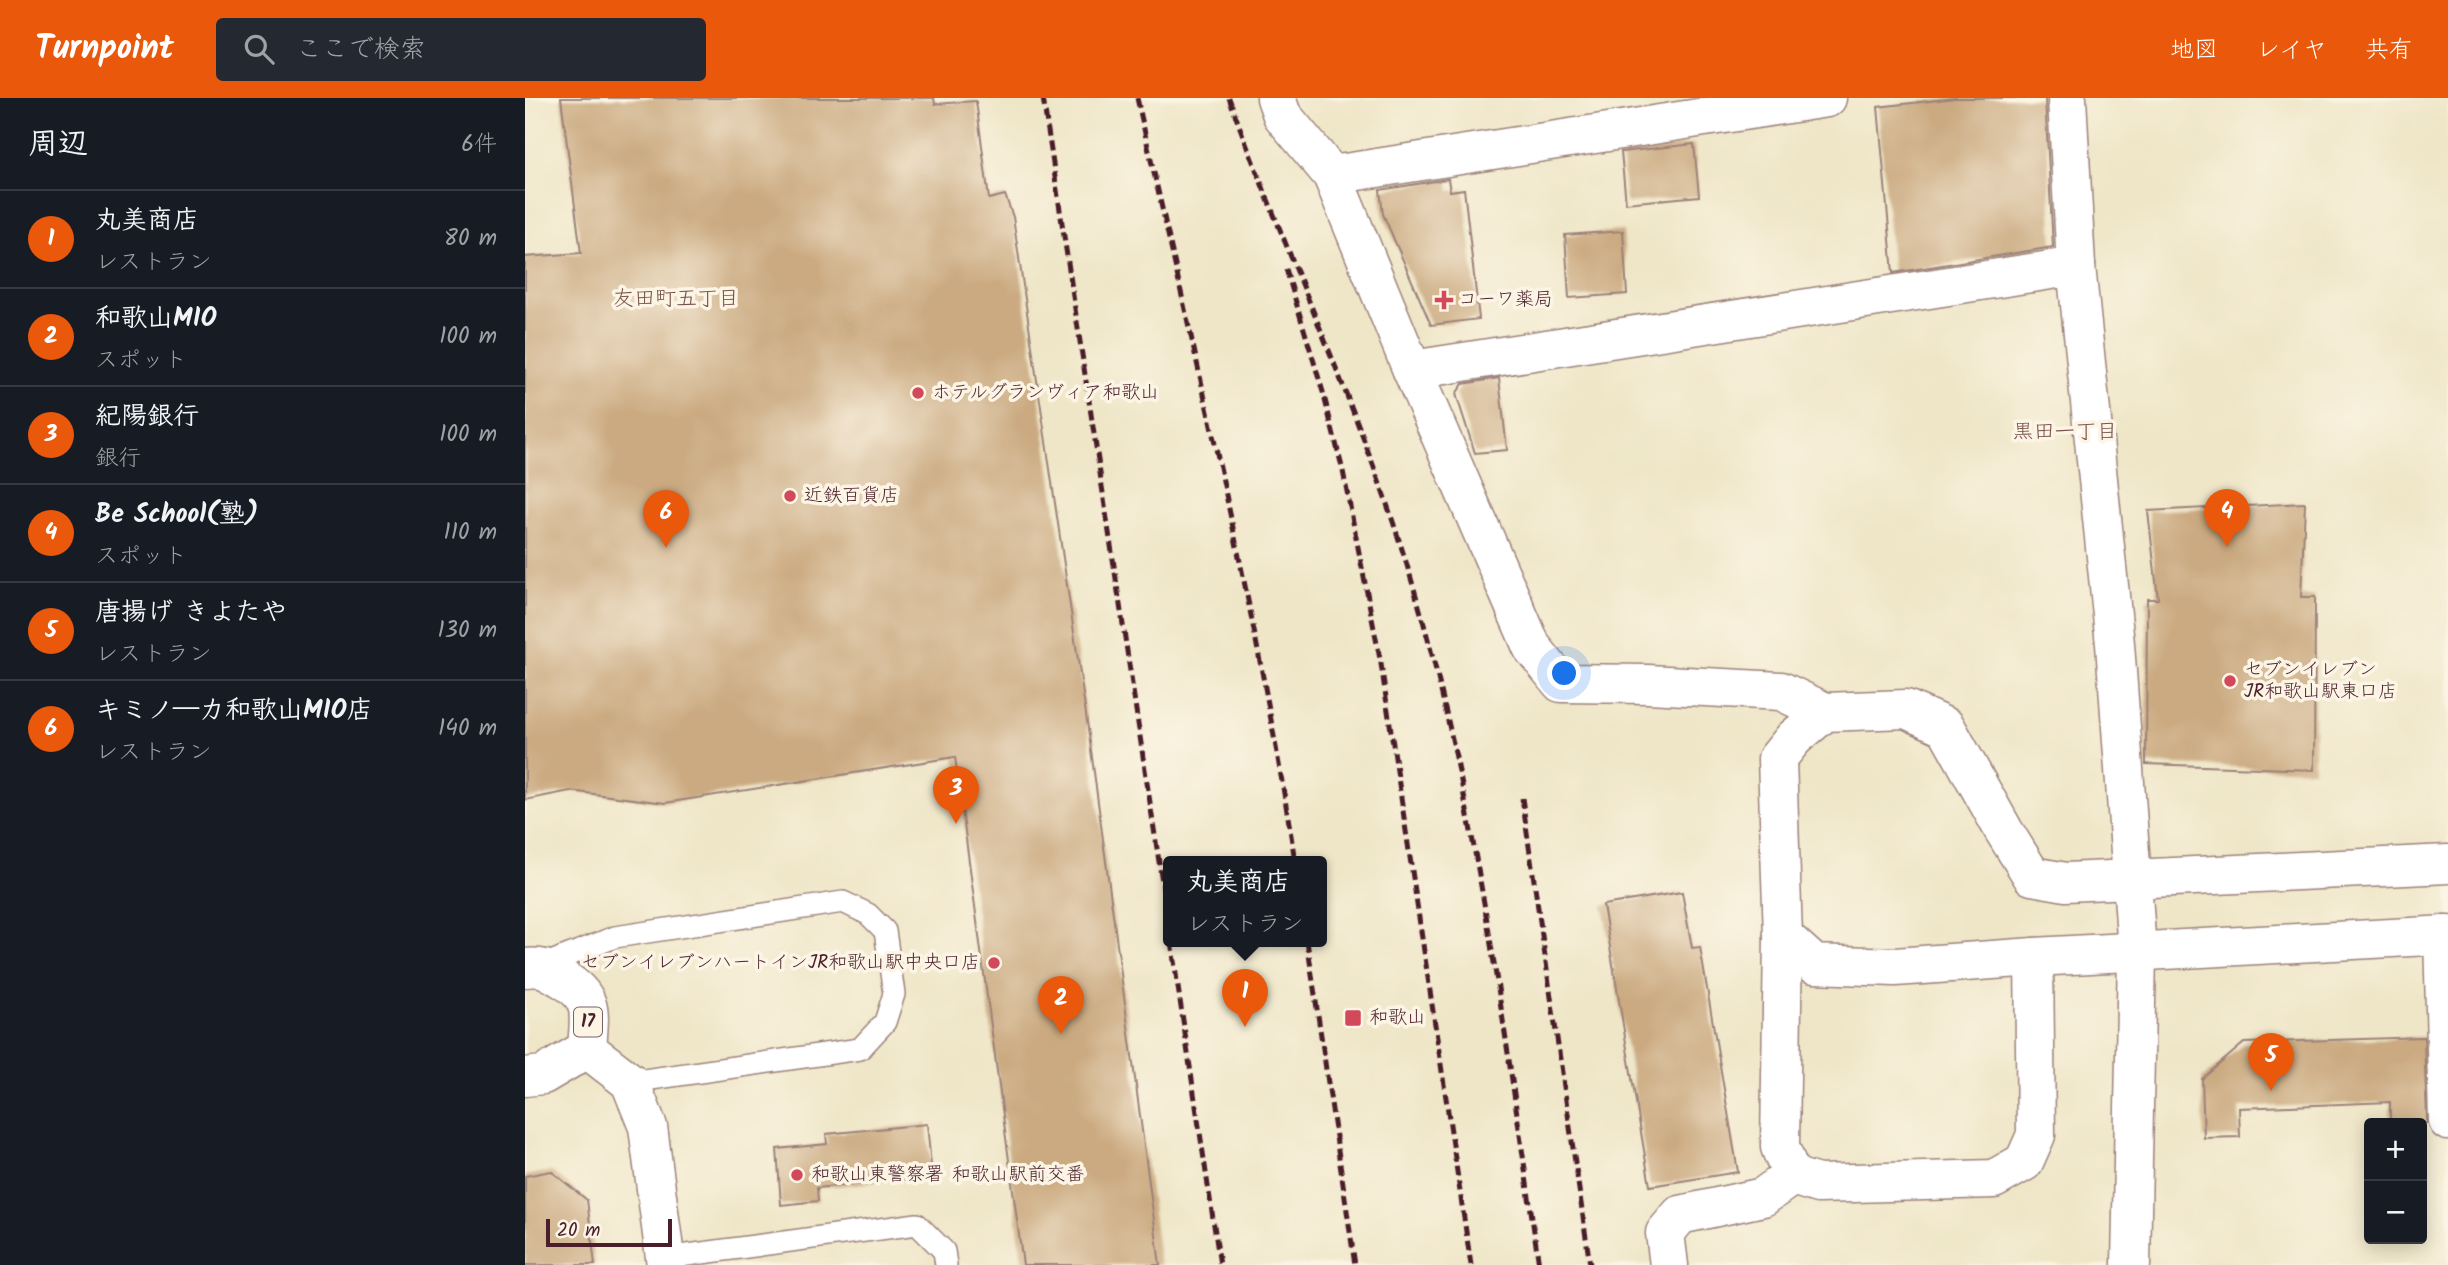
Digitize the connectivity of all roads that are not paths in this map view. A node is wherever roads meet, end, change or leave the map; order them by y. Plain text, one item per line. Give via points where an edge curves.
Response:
1 (1276, 98) edge
2 (1827, 98) edge
3 (2067, 98) edge
4 (1332, 175) junction
5 (2075, 266) junction
6 (1412, 370) junction
7 (1825, 712) junction
8 (2448, 864) edge
9 (2132, 880) junction
10 (2445, 935) edge
11 (1783, 936) junction
12 (2137, 952) junction
13 (2034, 957) junction
14 (533, 967) edge
15 (587, 1049) junction
16 (525, 1077) edge
17 (629, 1082) junction
18 (2448, 1121) edge
19 (1792, 1176) junction
20 (666, 1261) edge
21 (946, 1265) edge
22 (1669, 1265) edge
23 (2131, 1265) edge

1 - 4 street via 1282,115
2 - 4 street
3 - 5 street
4 - 6 street
5 - 6 street
5 - 9 street via 2115,644
6 - 7 street via 1532,647 1561,683 1781,691
7 - 9 street via 1906,709 1946,727 2032,876 2066,882
7 - 11 street via 1777,759
8 - 9 street
9 - 12 street
10 - 12 street
10 - 18 street
11 - 13 street via 1814,964 1895,967
11 - 19 street via 1780,1147
12 - 13 street
12 - 23 street
13 - 19 street via 2036,1135 2024,1162 1994,1179 1818,1184
14 - 15 street, 17 via 579,988 589,1009
14 - 17 lane via 615,937 843,902 868,914 884,931 894,994 884,1022 860,1049
15 - 16 street, 17 via 543,1074
15 - 17 street
17 - 20 street via 648,1126
19 - 22 street via 1763,1197 1680,1215 1665,1233
20 - 21 lane via 917,1224 944,1251

